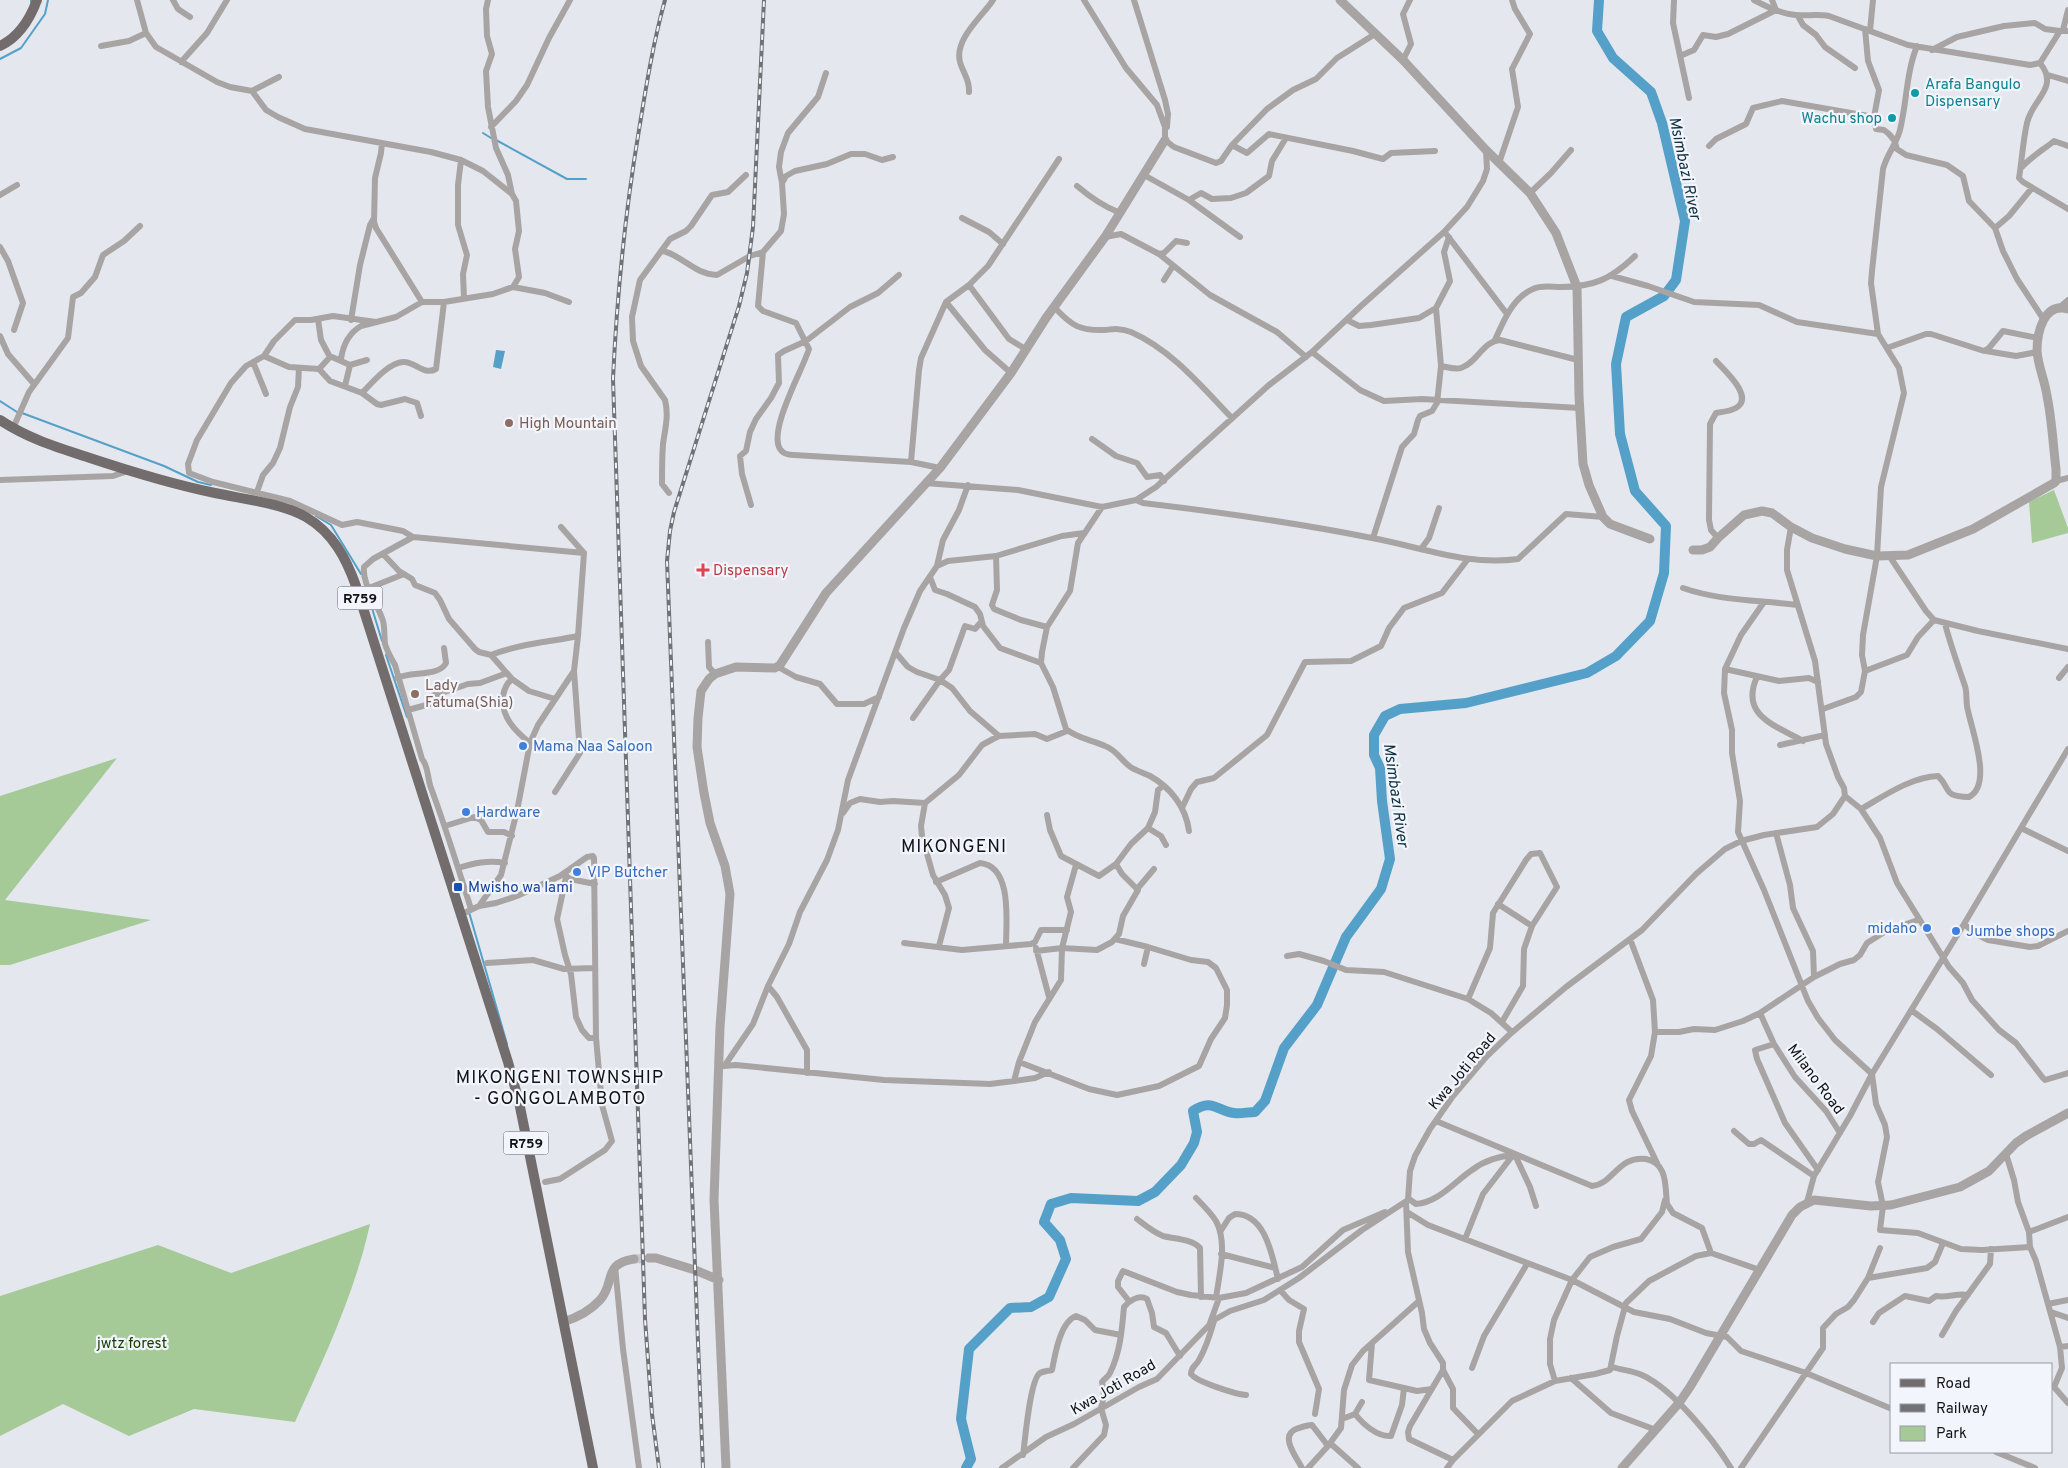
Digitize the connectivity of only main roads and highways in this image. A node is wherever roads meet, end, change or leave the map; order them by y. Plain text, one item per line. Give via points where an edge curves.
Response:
1 (37, 0) edge
2 (0, 46) edge
3 (0, 420) edge
4 (593, 1468) edge

1 - 2 main road via 25,25 16,36
3 - 4 main road, R759 via 54,446 130,471 319,520 338,545 350,568 467,912 516,1092

